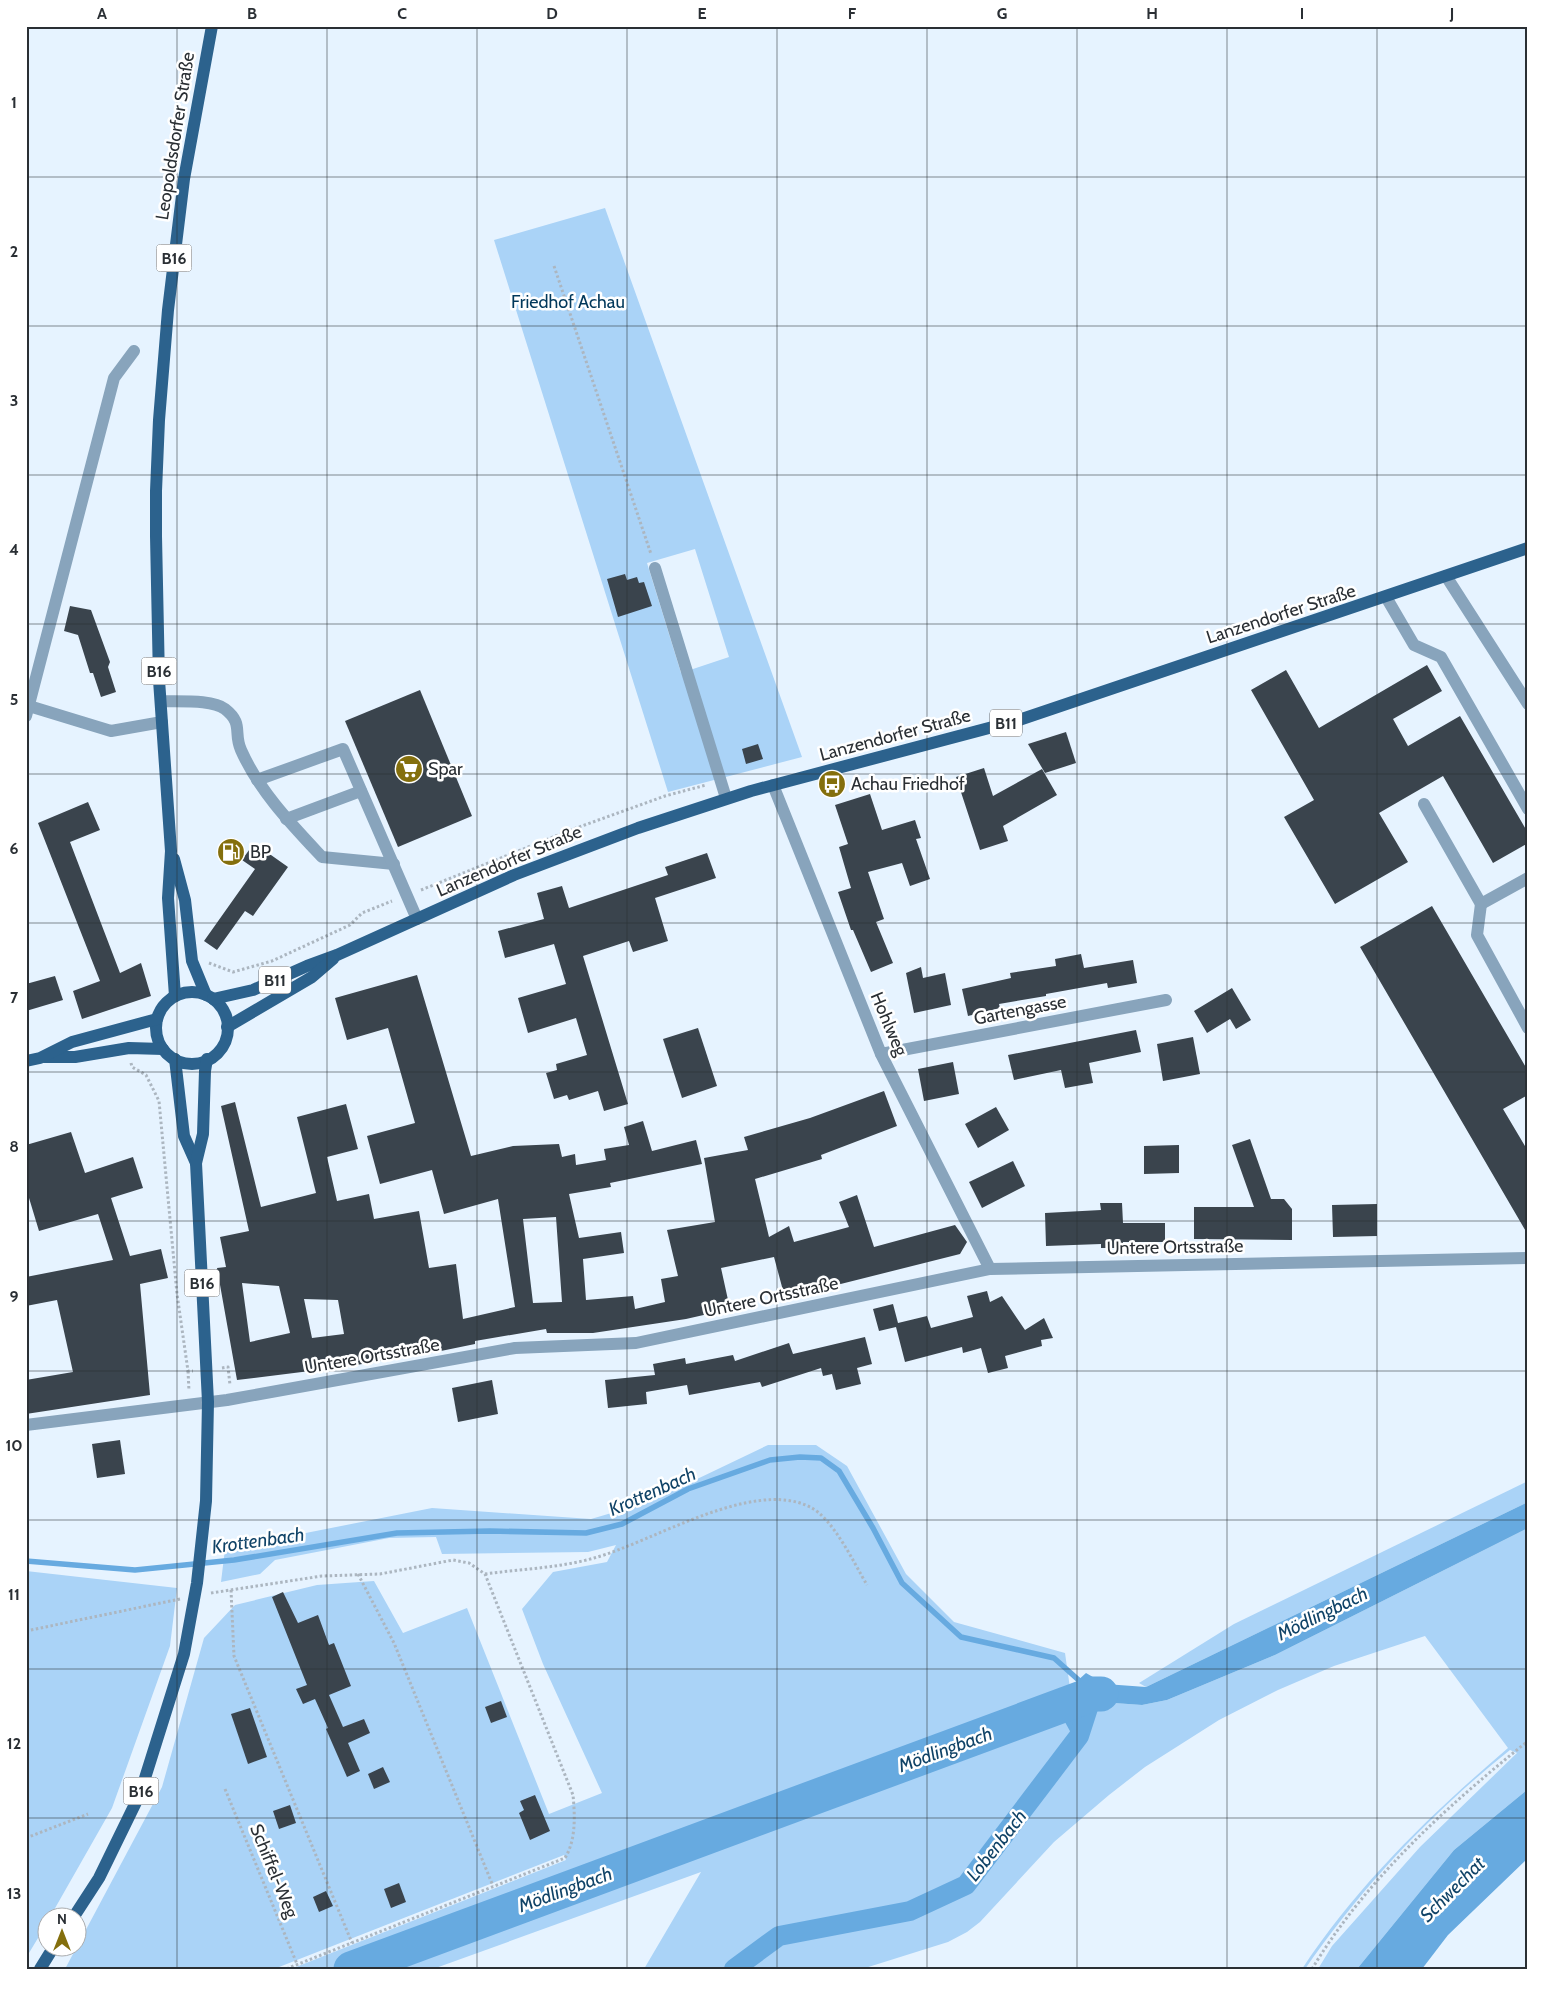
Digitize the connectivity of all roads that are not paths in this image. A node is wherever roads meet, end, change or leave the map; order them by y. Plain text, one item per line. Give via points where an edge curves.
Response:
1 (212, 26) edge
2 (134, 351) dead end
3 (1528, 548) edge
4 (655, 568) road end
5 (1446, 576) junction
6 (1386, 597) junction
7 (160, 701) junction
8 (1528, 704) edge
9 (28, 711) edge
10 (162, 722) junction
11 (258, 780) junction
12 (773, 785) junction
13 (361, 791) junction
14 (726, 798) junction
15 (1424, 804) dead end
16 (1528, 809) edge
17 (286, 819) junction
18 (171, 851) junction
19 (394, 864) junction
20 (1527, 880) edge
21 (1481, 904) junction
22 (417, 919) junction
23 (337, 955) junction
24 (175, 996) junction
25 (209, 997) junction
26 (1166, 1000) dead end
27 (157, 1019) junction
28 (227, 1027) junction
29 (1528, 1028) edge
30 (163, 1049) junction
31 (881, 1054) junction
32 (40, 1058) junction
33 (176, 1059) junction
34 (207, 1059) junction
35 (26, 1061) edge
36 (196, 1163) junction
37 (1528, 1258) edge
38 (990, 1269) junction
39 (208, 1402) junction
40 (26, 1424) edge
41 (80, 1908) edge
42 (47, 1958) edge
43 (40, 1969) edge

1 - 7 main road, Leopoldsdorfer Straße / B16 via 184,179 159,420 156,536
2 - 9 street via 114,378
3 - 5 main road, Lanzendorfer Straße / B11
4 - 14 street
5 - 6 main road, Lanzendorfer Straße / B11
5 - 8 street
6 - 12 main road, Lanzendorfer Straße / B11 via 1019,720
6 - 16 street via 1414,645 1441,657
7 - 10 main road, B16
7 - 11 street via 223,707 236,720 240,748
9 - 10 street via 111,730
10 - 18 main road, B16
11 - 13 street via 343,749
11 - 17 street
12 - 14 main road, Lanzendorfer Straße / B11
12 - 31 street, Hohlweg
13 - 17 street
13 - 19 street
14 - 22 main road, Lanzendorfer Straße / B11 via 514,874
15 - 21 street
17 - 19 street via 322,857
18 - 24 main road, B16 via 168,898
18 - 25 main road, B16 via 185,900 192,961
19 - 22 street
20 - 21 street
21 - 29 street via 1477,935
22 - 23 main road, Lanzendorfer Straße / B11
23 - 25 main road, B11 via 253,990
23 - 28 main road, B11 via 312,977
24 - 25 main road, B11 via 190,992
24 - 27 main road
25 - 28 main road via 225,1014
26 - 31 street, Gartengasse
27 - 30 main road via 157,1038
27 - 32 main road via 72,1042
28 - 34 main road via 222,1046
30 - 32 main road via 129,1048
30 - 33 main road
31 - 38 street, Hohlweg
32 - 35 main road
33 - 34 main road via 191,1063
33 - 36 main road, B16 via 184,1136
34 - 36 main road, B16 via 203,1134
36 - 39 main road, B16
37 - 38 street, Untere Ortsstraße
38 - 39 street, Untere Ortsstraße via 636,1343 515,1348
39 - 40 street, Untere Ortsstraße
39 - 41 main road, B16 via 206,1501 196,1589 184,1654 140,1794 99,1878
42 - 43 main road

